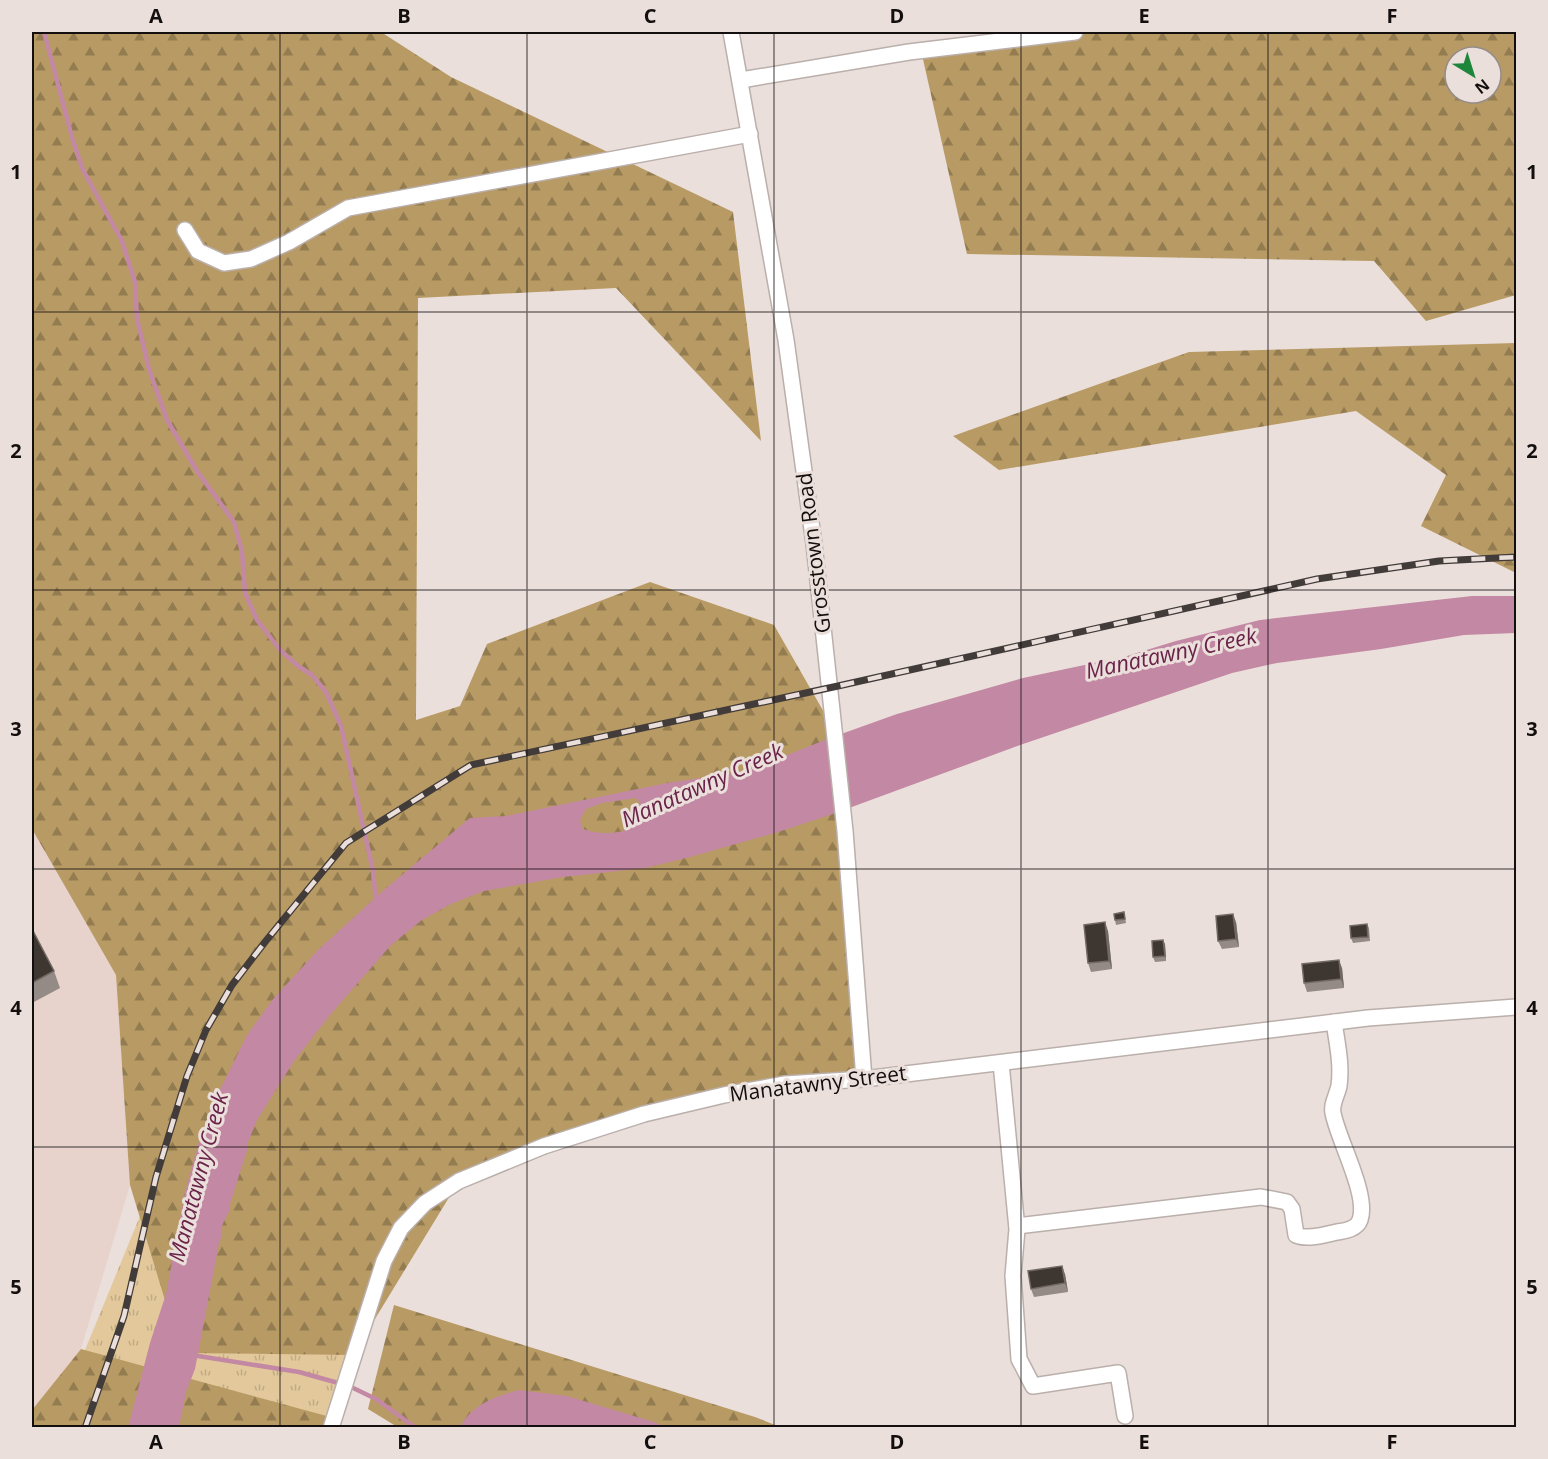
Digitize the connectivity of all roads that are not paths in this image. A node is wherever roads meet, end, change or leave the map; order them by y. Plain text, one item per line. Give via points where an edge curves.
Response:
1 (731, 32) edge
2 (1075, 32) edge
3 (741, 80) junction
4 (750, 134) junction
5 (185, 230) dead end
6 (1516, 1007) edge
7 (1334, 1022) junction
8 (1001, 1063) junction
9 (864, 1079) junction
10 (1017, 1226) junction
11 (1125, 1416) dead end
12 (332, 1423) edge
13 (348, 1428) edge

1 - 3 street, Grosstown Road
2 - 3 street via 909,52
3 - 4 street, Grosstown Road
4 - 5 street via 348,208 289,242 251,258 224,263 198,251
4 - 9 street, Grosstown Road via 786,340 814,544 845,831
6 - 7 street, Manatawny Street
7 - 8 street, Manatawny Street
7 - 10 street via 1340,1063 1339,1088 1332,1110 1351,1160 1361,1206 1360,1221 1354,1228 1302,1238 1296,1235 1287,1202 1261,1197
8 - 9 street, Manatawny Street
8 - 10 street
9 - 12 street, Manatawny Street via 785,1083 644,1114 544,1146 459,1181 424,1203 401,1228 384,1261
10 - 11 street via 1013,1276 1019,1359 1033,1386 1118,1373
12 - 13 street

